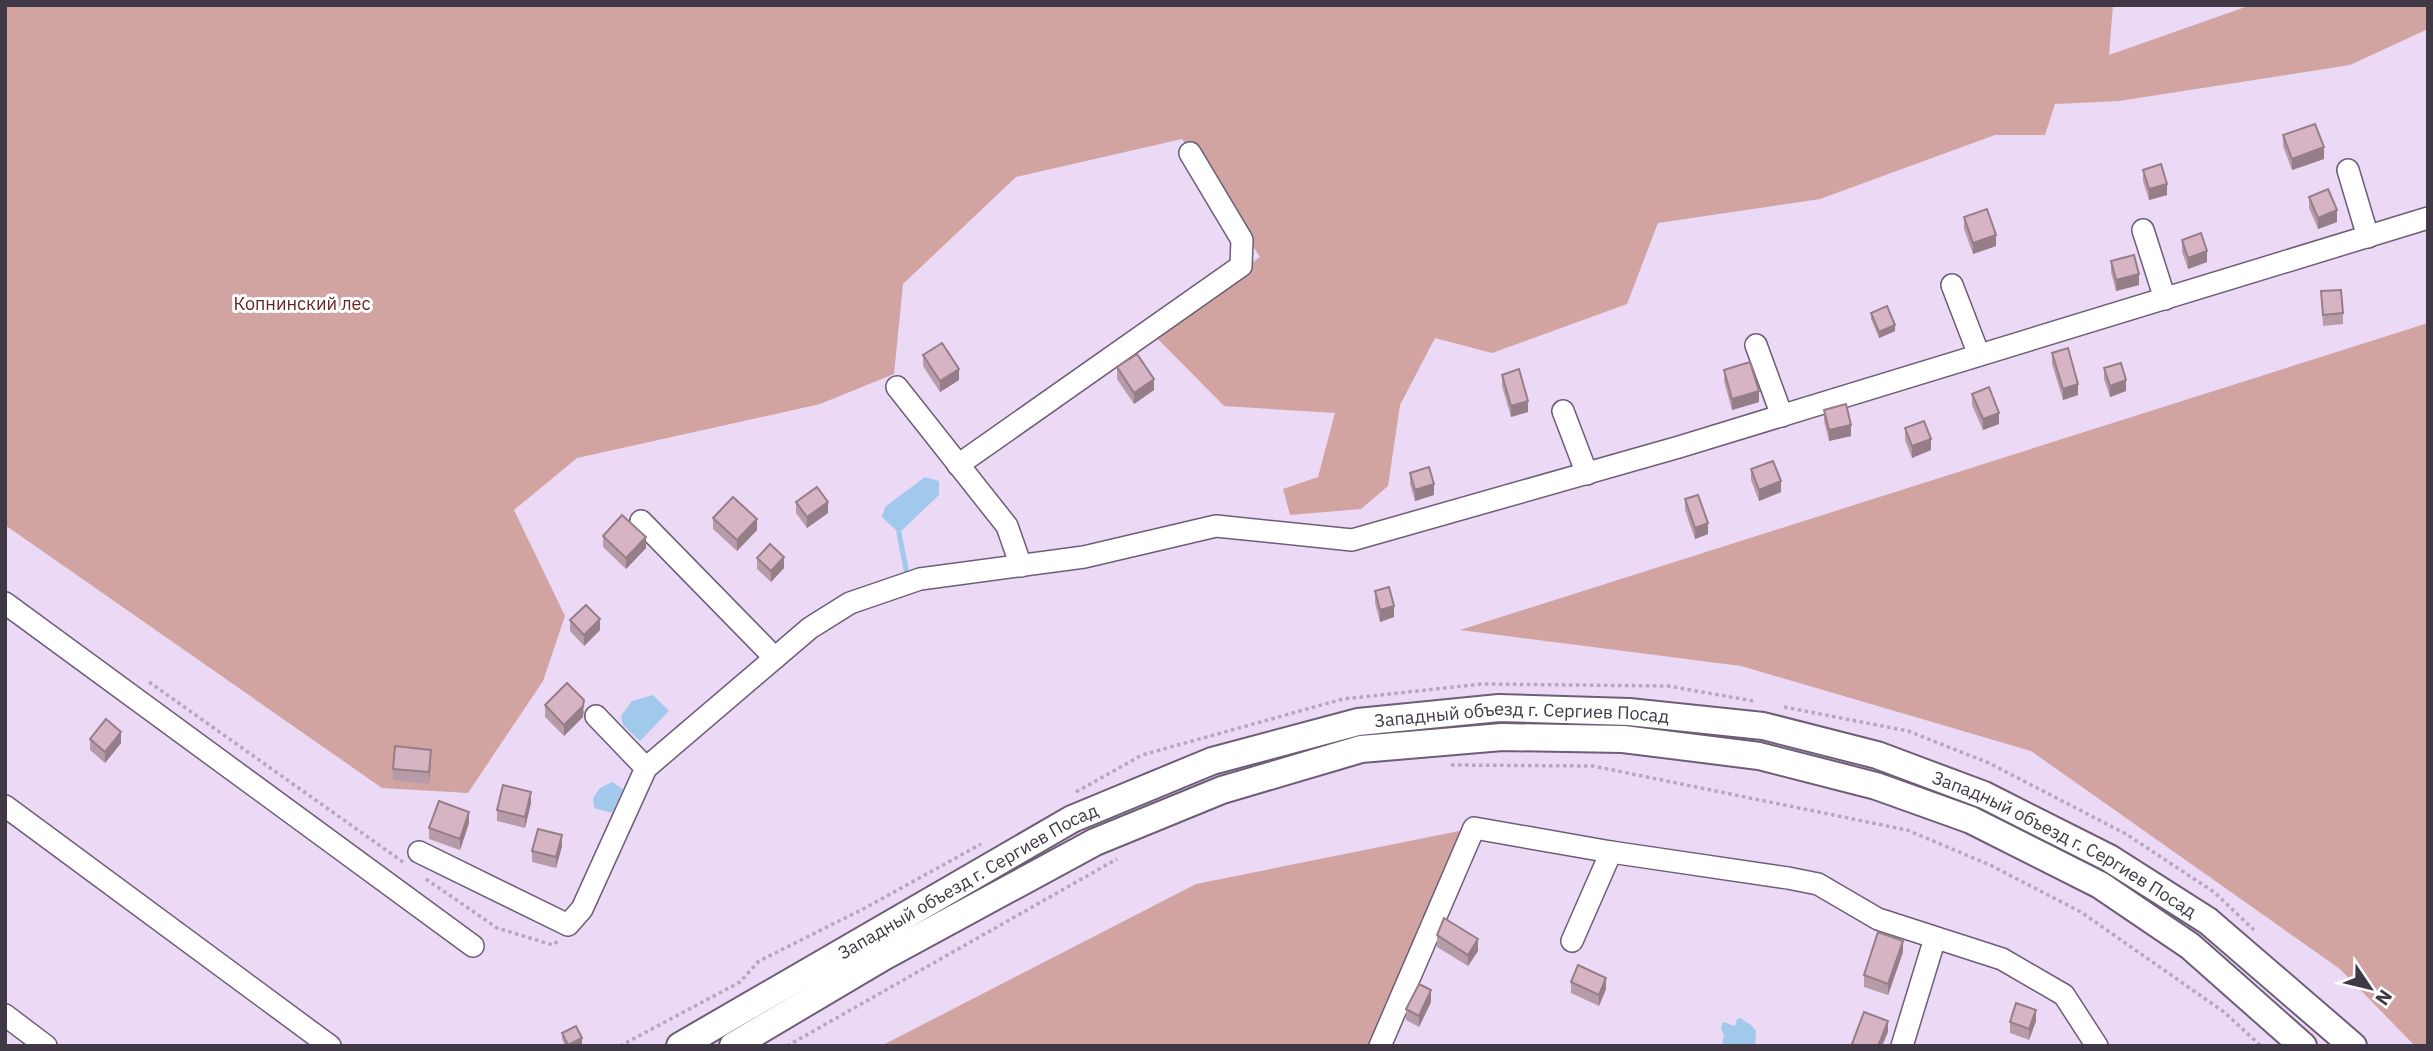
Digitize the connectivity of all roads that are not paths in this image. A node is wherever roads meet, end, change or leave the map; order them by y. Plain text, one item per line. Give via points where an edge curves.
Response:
1 (1190, 153) dead end
2 (2348, 170) dead end
3 (2428, 218) edge
4 (2143, 230) dead end
5 (2368, 237) junction
6 (1952, 285) dead end
7 (2165, 299) junction
8 (1756, 345) dead end
9 (1979, 355) junction
10 (897, 387) dead end
11 (1563, 411) dead end
12 (1782, 416) junction
13 (958, 465) junction
14 (1587, 474) junction
15 (641, 520) dead end
16 (1021, 566) junction
17 (5, 603) edge
18 (775, 658) junction
19 (596, 716) dead end
20 (646, 768) junction
21 (5, 806) edge
22 (1611, 852) junction
23 (413, 859) road end
24 (1935, 938) junction
25 (1572, 940) dead end
26 (473, 946) dead end
27 (5, 1015) edge
28 (46, 1046) edge
29 (330, 1046) edge
30 (680, 1046) edge
31 (733, 1046) edge
32 (1380, 1046) edge
33 (1902, 1046) edge
34 (2097, 1046) edge
35 (2303, 1046) edge
36 (2353, 1046) edge

1 - 13 street via 1242,240 1241,265
2 - 5 street
3 - 5 street
4 - 7 street
5 - 7 street
6 - 9 street
7 - 9 street
8 - 12 street
9 - 12 street
10 - 13 street
11 - 14 street
12 - 14 street
13 - 16 street via 1007,526
14 - 16 street via 1352,540 1216,526 1084,557
15 - 18 street
16 - 18 street via 920,579 850,603
17 - 26 street
18 - 20 street
19 - 20 street
20 - 23 street via 582,909 569,925
21 - 29 street
22 - 24 street via 1818,884 1878,919
22 - 25 street
22 - 32 street via 1474,828
24 - 33 street
24 - 34 street via 2002,958 2064,995
27 - 28 street
30 - 36 main road, Западный объезд г. Сергиев Посад via 1072,819 1212,761 1359,722 1499,708 1629,712 1763,726 1877,755 1984,795 2109,858 2208,921
31 - 35 main road, Западный объезд г. Сергиев Посад via 883,957 1095,842 1222,790 1361,749 1502,737 1623,739 1759,756 1876,786 1971,820 2100,885 2190,946

